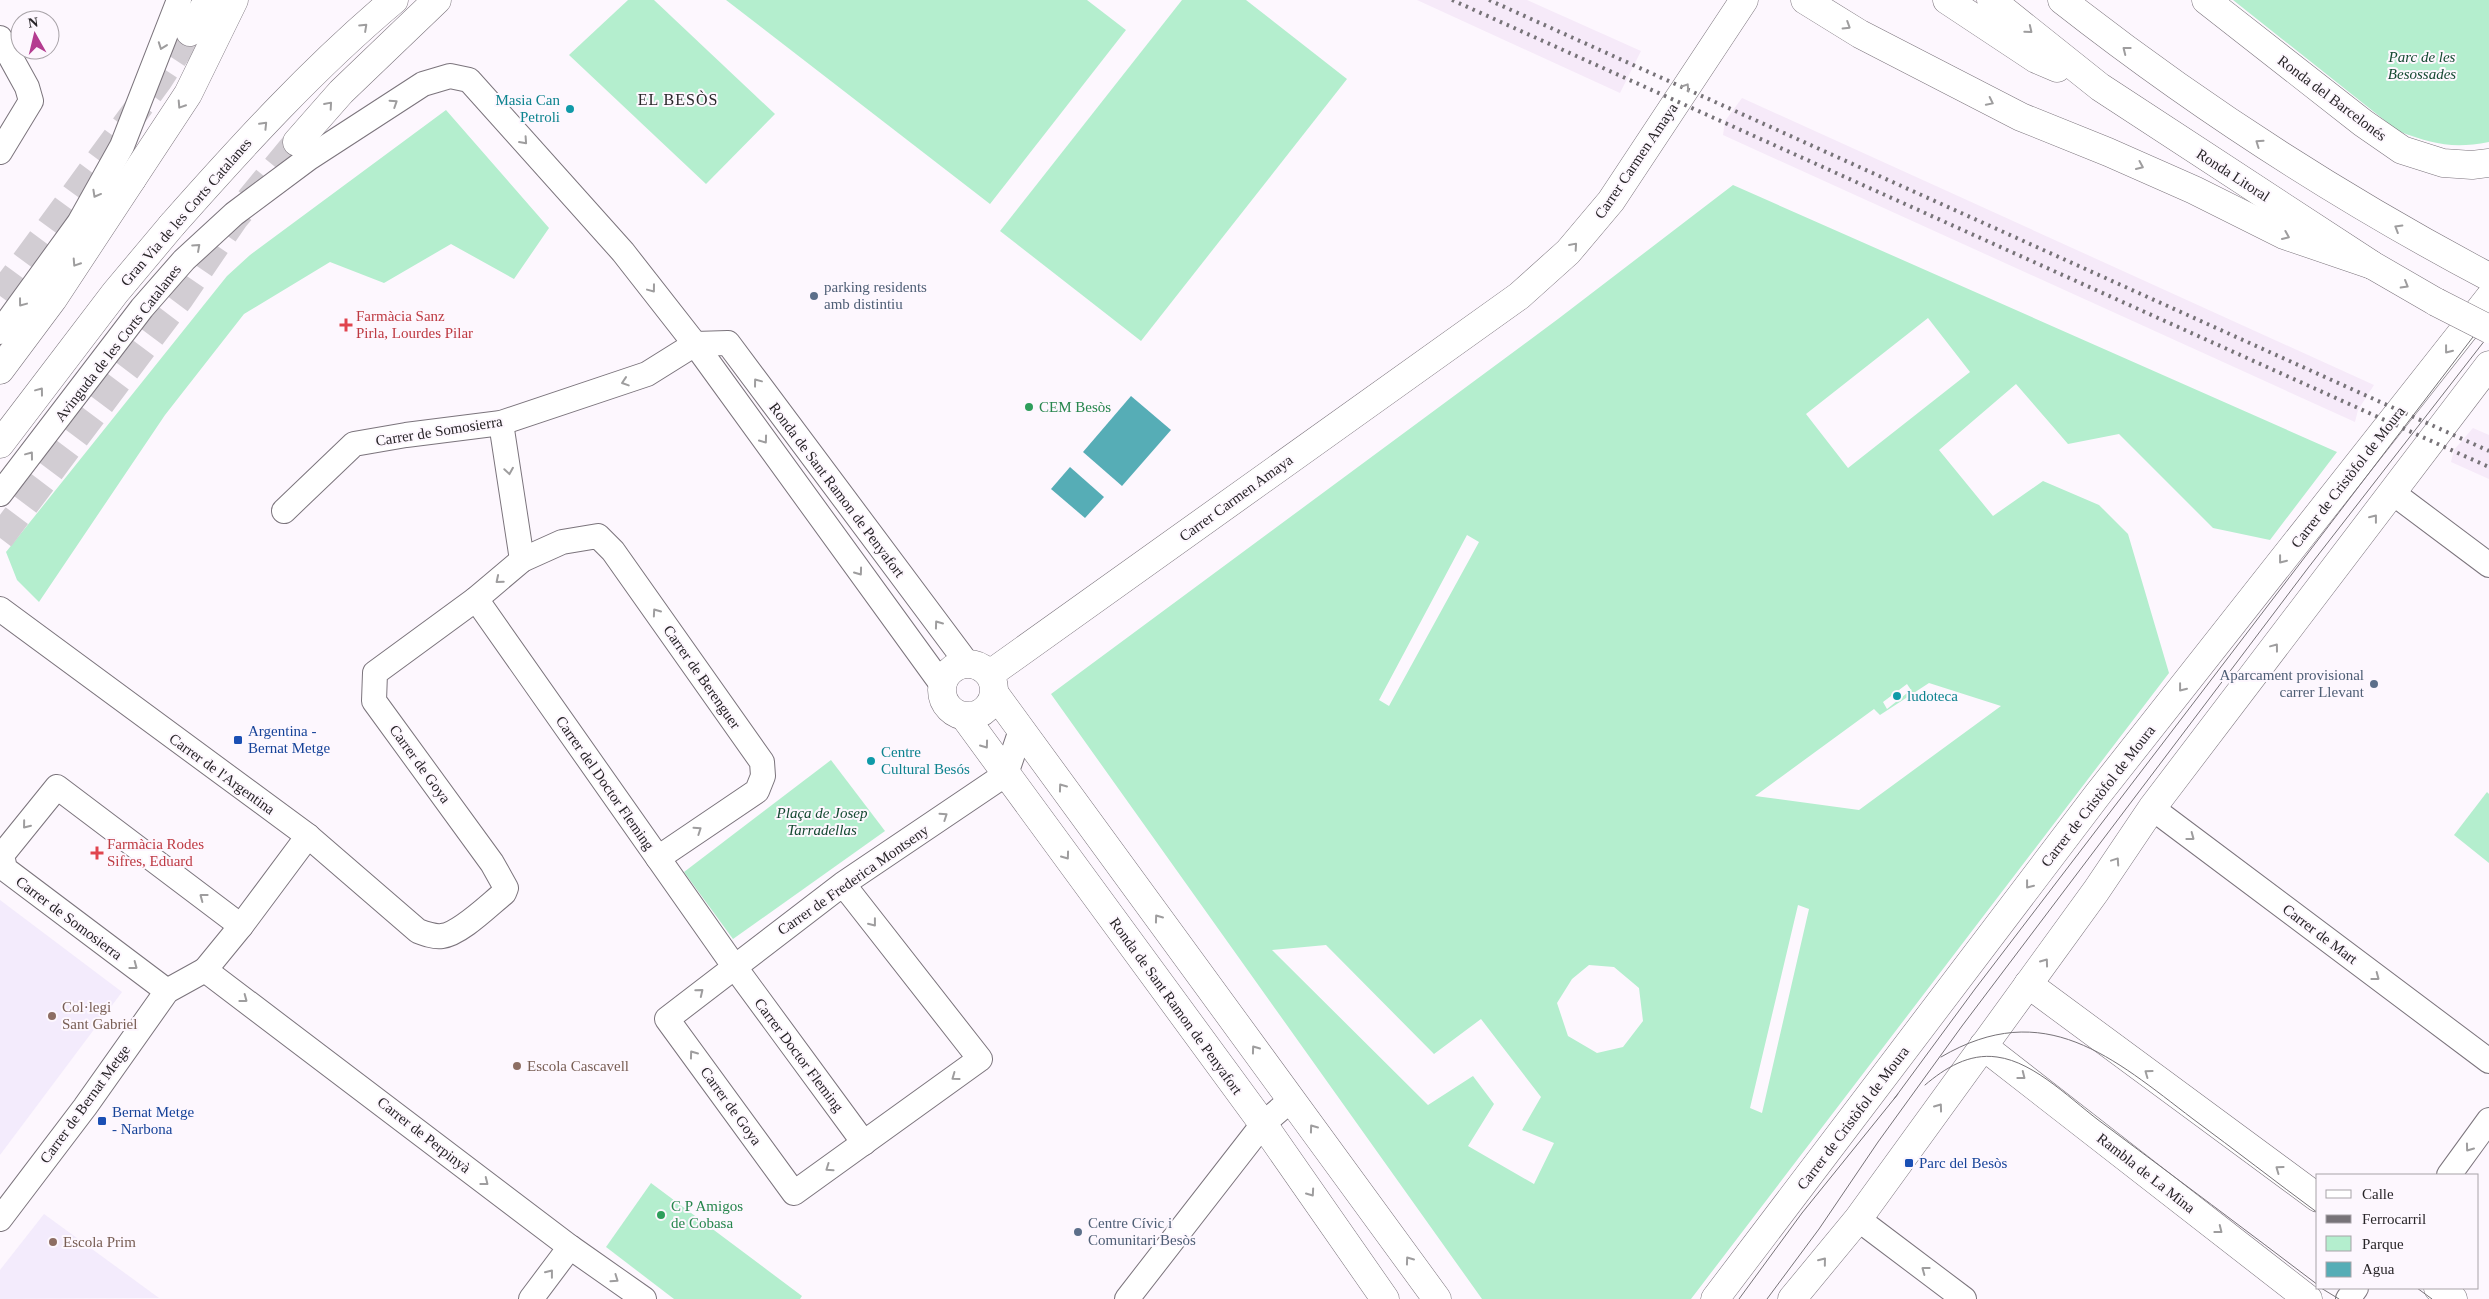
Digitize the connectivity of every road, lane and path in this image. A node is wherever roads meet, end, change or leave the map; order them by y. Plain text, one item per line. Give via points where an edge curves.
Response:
1 (179, 0) edge
2 (208, 0) edge
3 (234, 0) edge
4 (394, 0) edge
5 (437, 0) edge
6 (1721, 0) edge
7 (1744, 0) edge
8 (1805, 0) edge
9 (1947, 0) edge
10 (1991, 0) edge
11 (2062, 0) edge
12 (2206, 0) edge
13 (190, 32) tunnel mouth
14 (0, 38) edge
15 (450, 76) joint
16 (2100, 87) junction
17 (298, 142) tunnel mouth
18 (0, 152) edge
19 (2480, 164) edge
20 (2372, 265) junction
21 (2489, 277) edge
22 (2489, 298) edge
23 (1483, 321) junction
24 (2489, 329) edge
25 (0, 332) edge
26 (694, 344) junction
27 (2489, 365) edge
28 (0, 370) edge
29 (501, 423) junction
30 (0, 444) edge
31 (2393, 493) junction
32 (0, 494) edge
33 (284, 511) dead end
34 (522, 560) junction
35 (2489, 565) edge
36 (476, 599) junction
37 (0, 609) edge
38 (984, 677) junction
39 (943, 686) junction
40 (964, 716) junction
41 (1021, 730) junction
42 (1006, 774) junction
43 (2152, 808) junction
44 (308, 836) junction
45 (658, 858) junction
46 (843, 884) junction
47 (242, 926) junction
48 (443, 936) joint
49 (734, 966) junction
50 (205, 970) junction
51 (2028, 984) junction
52 (167, 991) junction
53 (667, 1019) joint
54 (1983, 1046) junction
55 (2489, 1061) edge
56 (1288, 1094) junction
57 (2489, 1120) edge
58 (1263, 1124) junction
59 (864, 1143) junction
60 (2450, 1174) edge
61 (2316, 1197) edge
62 (0, 1219) edge
63 (1858, 1219) junction
64 (570, 1247) junction
65 (2439, 1289) edge
66 (531, 1299) edge
67 (644, 1299) edge
68 (1127, 1299) edge
69 (1385, 1299) edge
70 (1437, 1299) edge
71 (1715, 1299) edge
72 (1792, 1299) edge
73 (1964, 1299) edge
74 (2308, 1299) edge
75 (2453, 1299) edge

1 -> 25 street via 122,146 79,223
2 - 13 main road
3 -> 28 main road via 188,94 53,299
30 -> 4 main road, Gran Via de les Corts Catalanes via 172,224 301,87
17 -> 5 main road via 341,92
6 - 23 main road, Carrer Carmen Amaya via 1594,193
23 -> 7 main road, Carrer Carmen Amaya via 1542,276 1590,227 1611,201
8 -> 20 main road via 1869,39 2021,117 2186,186 2284,235
9 - 16 main road via 2036,59
10 -> 16 main road, Ronda Litoral
21 -> 11 main road via 2404,232 2270,150 2141,62
12 - 19 main road, Ronda del Barcelonés via 2402,150 2443,163
14 - 18 street via 27,87 31,101
15 -> 26 street, Ronda de Sant Ramon de Penyafort via 469,80 623,252
32 -> 15 street, Avinguda de les Corts Catalanes via 142,308 184,260 234,214 309,158 423,84
16 - 20 main road, Ronda Litoral
20 -> 24 main road, Ronda Litoral, bridge
22 -> 71 main road, Carrer de Cristòfol de Moura via 2098,794
23 - 38 main road, Carrer Carmen Amaya
26 -> 29 street, Carrer de Somosierra via 647,374
38 -> 26 street, Ronda de Sant Ramon de Penyafort via 728,343
26 -> 39 street, Ronda de Sant Ramon de Penyafort
27 - 31 main road
29 - 33 street, Carrer de Somosierra via 406,434 354,444
29 -> 34 street
31 - 35 street
43 -> 31 main road
34 -> 36 street
45 -> 34 street, Carrer de Berenguer via 757,791 763,776 762,762 613,551 598,536 562,542
36 - 45 street, Carrer del Doctor Fleming
36 - 48 street, Carrer de Goya via 375,673 374,701 492,863 506,888 460,928
37 - 44 street, Carrer de l'Argentina
38 - 39 main road via 953,668
38 - 40 main road via 992,702 980,713
38 - 41 main road, Ronda de Sant Ramon de Penyafort
39 - 40 main road via 944,700
40 -> 42 main road, Ronda de Sant Ramon de Penyafort
41 - 42 street
56 -> 41 main road, Ronda de Sant Ramon de Penyafort
46 -> 42 street, Carrer de Frederica Montseny
42 -> 58 main road, Ronda de Sant Ramon de Penyafort
51 -> 43 main road via 2096,892
43 -> 55 street, Carrer de Mart
44 - 47 street, Carrer de Bernat Metge
44 - 48 street, Carrer de l'Argentina via 418,931
45 - 49 street, Carrer del Doctor Fleming
46 - 49 street, Carrer de Frederica Montseny
46 -> 59 street via 980,1059
47 - 50 street, Carrer de Bernat Metge
47 -> 52 street, Carrer de Somosierra via 56,787 2,855 5,869
53 -> 49 street, Carrer de Frederica Montseny
49 - 59 street, Carrer Doctor Fleming
50 - 52 street, Carrer de Bernat Metge
50 -> 64 street, Carrer de Perpinyà
51 - 54 main road
61 -> 51 main road
52 - 62 street, Carrer de Bernat Metge
59 -> 53 street, Carrer de Goya via 794,1193
63 -> 54 main road
54 -> 74 main road, Rambla de La Mina
56 - 58 street
70 -> 56 main road, Ronda de Sant Ramon de Penyafort
57 -> 60 street
58 - 68 street
58 -> 69 main road, Ronda de Sant Ramon de Penyafort
72 -> 63 main road
73 -> 63 street
66 -> 64 street
64 -> 67 street, Carrer de Perpinyà
65 - 75 main road

